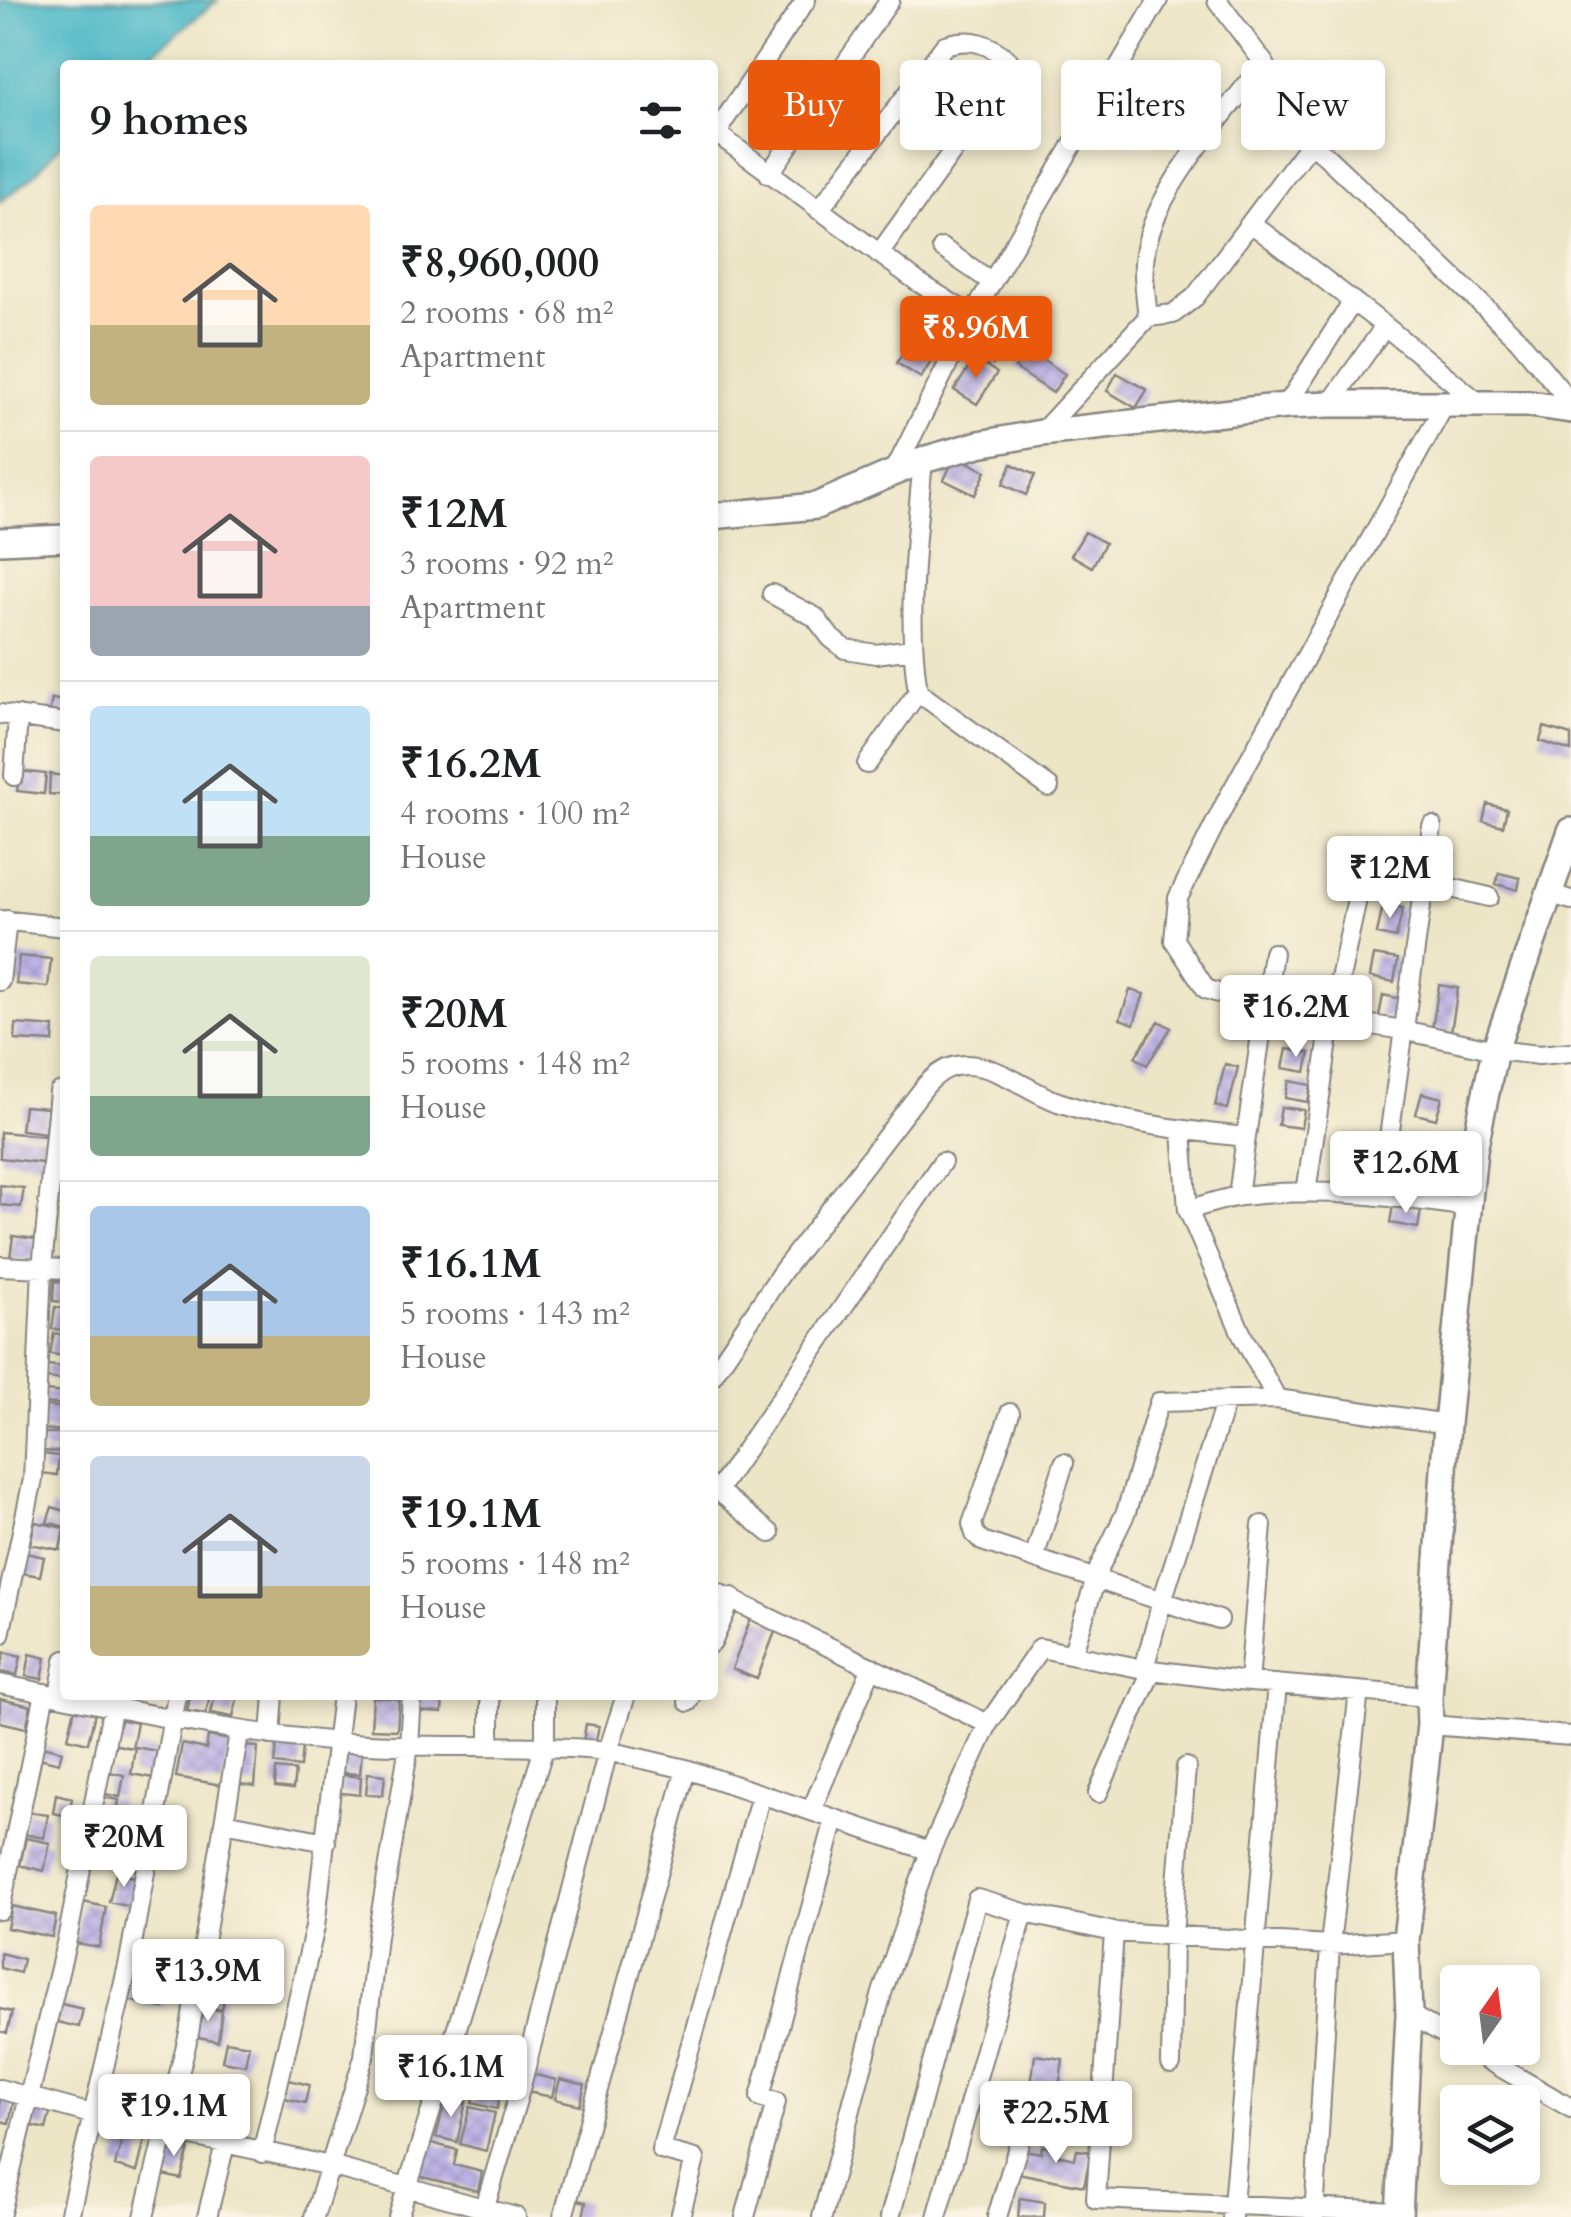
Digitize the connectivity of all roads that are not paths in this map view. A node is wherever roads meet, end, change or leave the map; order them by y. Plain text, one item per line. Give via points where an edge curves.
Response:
1 (806, 0) edge
2 (890, 0) edge
3 (1158, 0) edge
4 (1217, 0) edge
5 (1262, 60) edge
6 (1241, 93) edge
7 (1305, 150) edge
8 (1320, 150) edge
9 (770, 174) junction
10 (819, 210) junction
11 (1250, 223) junction
12 (942, 248) dead end
13 (879, 254) junction
14 (992, 282) junction
15 (1354, 301) junction
16 (972, 316) junction
17 (1148, 317) junction
18 (1385, 326) junction
19 (1330, 404) junction
20 (1480, 404) junction
21 (1286, 406) junction
22 (1444, 406) junction
23 (1571, 406) edge
24 (1041, 433) junction
25 (923, 460) junction
26 (894, 472) junction
27 (718, 515) edge
28 (60, 538) edge
29 (0, 541) edge
30 (772, 594) dead end
31 (911, 649) junction
32 (918, 692) junction
33 (9, 715) edge
34 (60, 722) edge
35 (866, 764) dead end
36 (14, 776) dead end
37 (1050, 787) dead end
38 (1432, 826) dead end
39 (1571, 832) edge
40 (1424, 881) junction
41 (1489, 897) dead end
42 (1561, 897) edge
43 (3, 920) edge
44 (60, 926) edge
45 (1272, 953) dead end
46 (0, 982) edge
47 (1264, 1008) junction
48 (1330, 1020) junction
49 (1404, 1030) junction
50 (1495, 1050) junction
51 (1571, 1052) edge
52 (59, 1092) dead end
53 (1182, 1131) junction
54 (1246, 1137) junction
55 (1387, 1152) dead end
56 (942, 1162) dead end
57 (1306, 1193) junction
58 (1238, 1196) junction
59 (1468, 1207) junction
60 (1188, 1210) junction
61 (0, 1266) edge
62 (42, 1268) junction
63 (60, 1269) edge
64 (718, 1367) edge
65 (1278, 1399) junction
66 (1226, 1400) junction
67 (1010, 1413) dead end
68 (1447, 1424) junction
69 (1064, 1463) dead end
70 (718, 1484) edge
71 (718, 1490) edge
72 (1262, 1526) dead end
73 (770, 1533) dead end
74 (1034, 1558) junction
75 (1096, 1579) junction
76 (718, 1592) edge
77 (732, 1597) junction
78 (1162, 1600) junction
79 (1219, 1620) dead end
80 (718, 1629) edge
81 (0, 1636) edge
82 (1073, 1652) junction
83 (872, 1667) junction
84 (1148, 1670) junction
85 (60, 1673) edge
86 (1249, 1682) junction
87 (0, 1684) edge
88 (1277, 1684) junction
89 (1359, 1691) junction
90 (52, 1694) junction
91 (60, 1695) edge
92 (1429, 1697) junction
93 (114, 1700) edge
94 (176, 1700) edge
95 (274, 1700) edge
96 (342, 1700) edge
97 (412, 1700) edge
98 (490, 1700) edge
99 (545, 1700) edge
100 (624, 1700) edge
101 (174, 1717) junction
102 (988, 1724) junction
103 (1430, 1725) junction
104 (239, 1733) junction
105 (271, 1735) junction
106 (1571, 1736) edge
107 (338, 1742) junction
108 (490, 1744) junction
109 (545, 1745) junction
110 (409, 1746) junction
111 (608, 1751) junction
112 (1186, 1767) dead end
113 (686, 1769) junction
114 (1098, 1793) dead end
115 (761, 1794) junction
116 (811, 1811) junction
117 (835, 1819) junction
118 (224, 1822) junction
119 (326, 1842) junction
120 (930, 1851) junction
121 (0, 1910) edge
122 (1024, 1913) junction
123 (1114, 1932) junction
124 (1174, 1936) junction
125 (1406, 1940) junction
126 (1256, 1942) junction
127 (1330, 1945) junction
128 (1409, 2014) junction
129 (1440, 2032) edge
130 (1171, 2064) dead end
131 (1496, 2065) edge
132 (0, 2089) edge
133 (30, 2096) junction
134 (1571, 2108) edge
135 (92, 2114) junction
136 (166, 2130) junction
137 (1020, 2140) dead end
138 (226, 2144) junction
139 (262, 2154) junction
140 (330, 2166) junction
141 (407, 2186) junction
142 (1096, 2208) edge
143 (1232, 2211) edge
144 (483, 2213) edge
145 (1314, 2213) edge
146 (1399, 2214) edge
147 (0, 2217) edge
148 (69, 2217) edge
149 (144, 2217) edge
150 (208, 2217) edge
151 (314, 2217) edge
152 (398, 2217) edge
153 (516, 2217) edge
154 (563, 2217) edge
155 (680, 2217) edge
156 (745, 2217) edge
157 (822, 2217) edge
158 (890, 2217) edge
159 (937, 2217) edge
160 (998, 2217) edge

1 - 9 street via 720,125 726,142
2 - 9 street
3 - 14 street
4 - 5 street
6 - 17 street via 1153,220 1144,262
7 - 11 street
8 - 23 street via 1518,339
9 - 10 street
10 - 13 street
10 - 13 street via 945,45 978,41 996,49 1009,61 1006,75
11 - 15 street
11 - 17 street via 1186,306
12 - 14 street
13 - 16 street
14 - 16 street
15 - 18 street
15 - 21 street
16 - 26 street
17 - 24 street
18 - 19 street
18 - 20 street
19 - 21 street
19 - 22 street
20 - 22 street
20 - 23 street
21 - 24 street
22 - 47 street via 1178,898 1174,940 1206,989
24 - 25 street
25 - 26 street
25 - 31 street
26 - 27 street via 816,506
28 - 29 street
30 - 31 street via 815,617 845,650
31 - 32 street
32 - 35 street
32 - 37 street
33 - 34 street
33 - 36 street
38 - 40 street
39 - 42 street
40 - 41 street
40 - 48 street via 1374,870 1361,880
40 - 49 street
42 - 50 street
43 - 44 street
43 - 46 street
45 - 47 street
47 - 48 street
47 - 54 street
48 - 49 street
48 - 57 street
49 - 50 street
49 - 55 street
50 - 51 street
50 - 59 street
52 - 62 street
53 - 54 street
53 - 60 street
53 - 64 street via 1061,1103 990,1069 942,1070 782,1272
54 - 58 street
56 - 70 street
57 - 58 street
57 - 59 street
58 - 60 street
59 - 68 street
60 - 65 street via 1242,1337
61 - 62 street
62 - 63 street
62 - 81 street via 34,1479
65 - 66 street
65 - 68 street
66 - 75 street via 1159,1402 1126,1512
66 - 78 street
67 - 74 street via 972,1524 982,1541
68 - 92 street
69 - 74 street
71 - 73 street
72 - 86 street
74 - 75 street
75 - 78 street
75 - 82 street
76 - 77 street
77 - 80 street
77 - 83 street
78 - 79 street
78 - 84 street
82 - 84 street
82 - 102 street via 1040,1648
83 - 102 street
83 - 116 street
84 - 86 street
84 - 114 street
85 - 90 street
86 - 88 street
87 - 90 street
88 - 89 street
88 - 126 street
89 - 92 street
89 - 127 street
90 - 91 street
90 - 121 street
92 - 103 street
93 - 101 street
93 - 133 street
94 - 101 street
95 - 105 street
96 - 107 street
97 - 110 street
98 - 108 street
99 - 109 street
100 - 111 street
101 - 104 street
101 - 135 street via 129,1961
102 - 120 street
103 - 106 street
103 - 125 street
104 - 105 street
104 - 118 street
105 - 107 street
107 - 110 street
107 - 119 street
108 - 109 street
108 - 110 street
109 - 111 street
109 - 141 street
110 - 140 street via 364,2056
111 - 113 street
111 - 144 street
112 - 124 street
113 - 115 street
113 - 154 street
115 - 116 street
115 - 155 street via 661,2150 695,2159
116 - 117 street
117 - 120 street
117 - 156 street via 760,2097 776,2102
118 - 119 street
118 - 136 street
119 - 139 street via 316,1927
120 - 157 street via 882,1993
122 - 123 street
122 - 158 street via 977,1899
122 - 159 street
123 - 124 street
123 - 142 street
124 - 126 street
124 - 130 street
125 - 127 street
125 - 128 street
126 - 127 street
126 - 143 street
127 - 145 street
128 - 129 street
128 - 146 street
131 - 134 street
132 - 133 street
133 - 135 street
133 - 147 street
135 - 136 street
135 - 148 street
136 - 138 street
136 - 149 street
137 - 160 street
138 - 139 street
138 - 150 street
139 - 140 street
140 - 141 street
140 - 151 street
141 - 144 street
141 - 152 street
142 - 143 street
143 - 145 street
144 - 153 street
145 - 146 street

